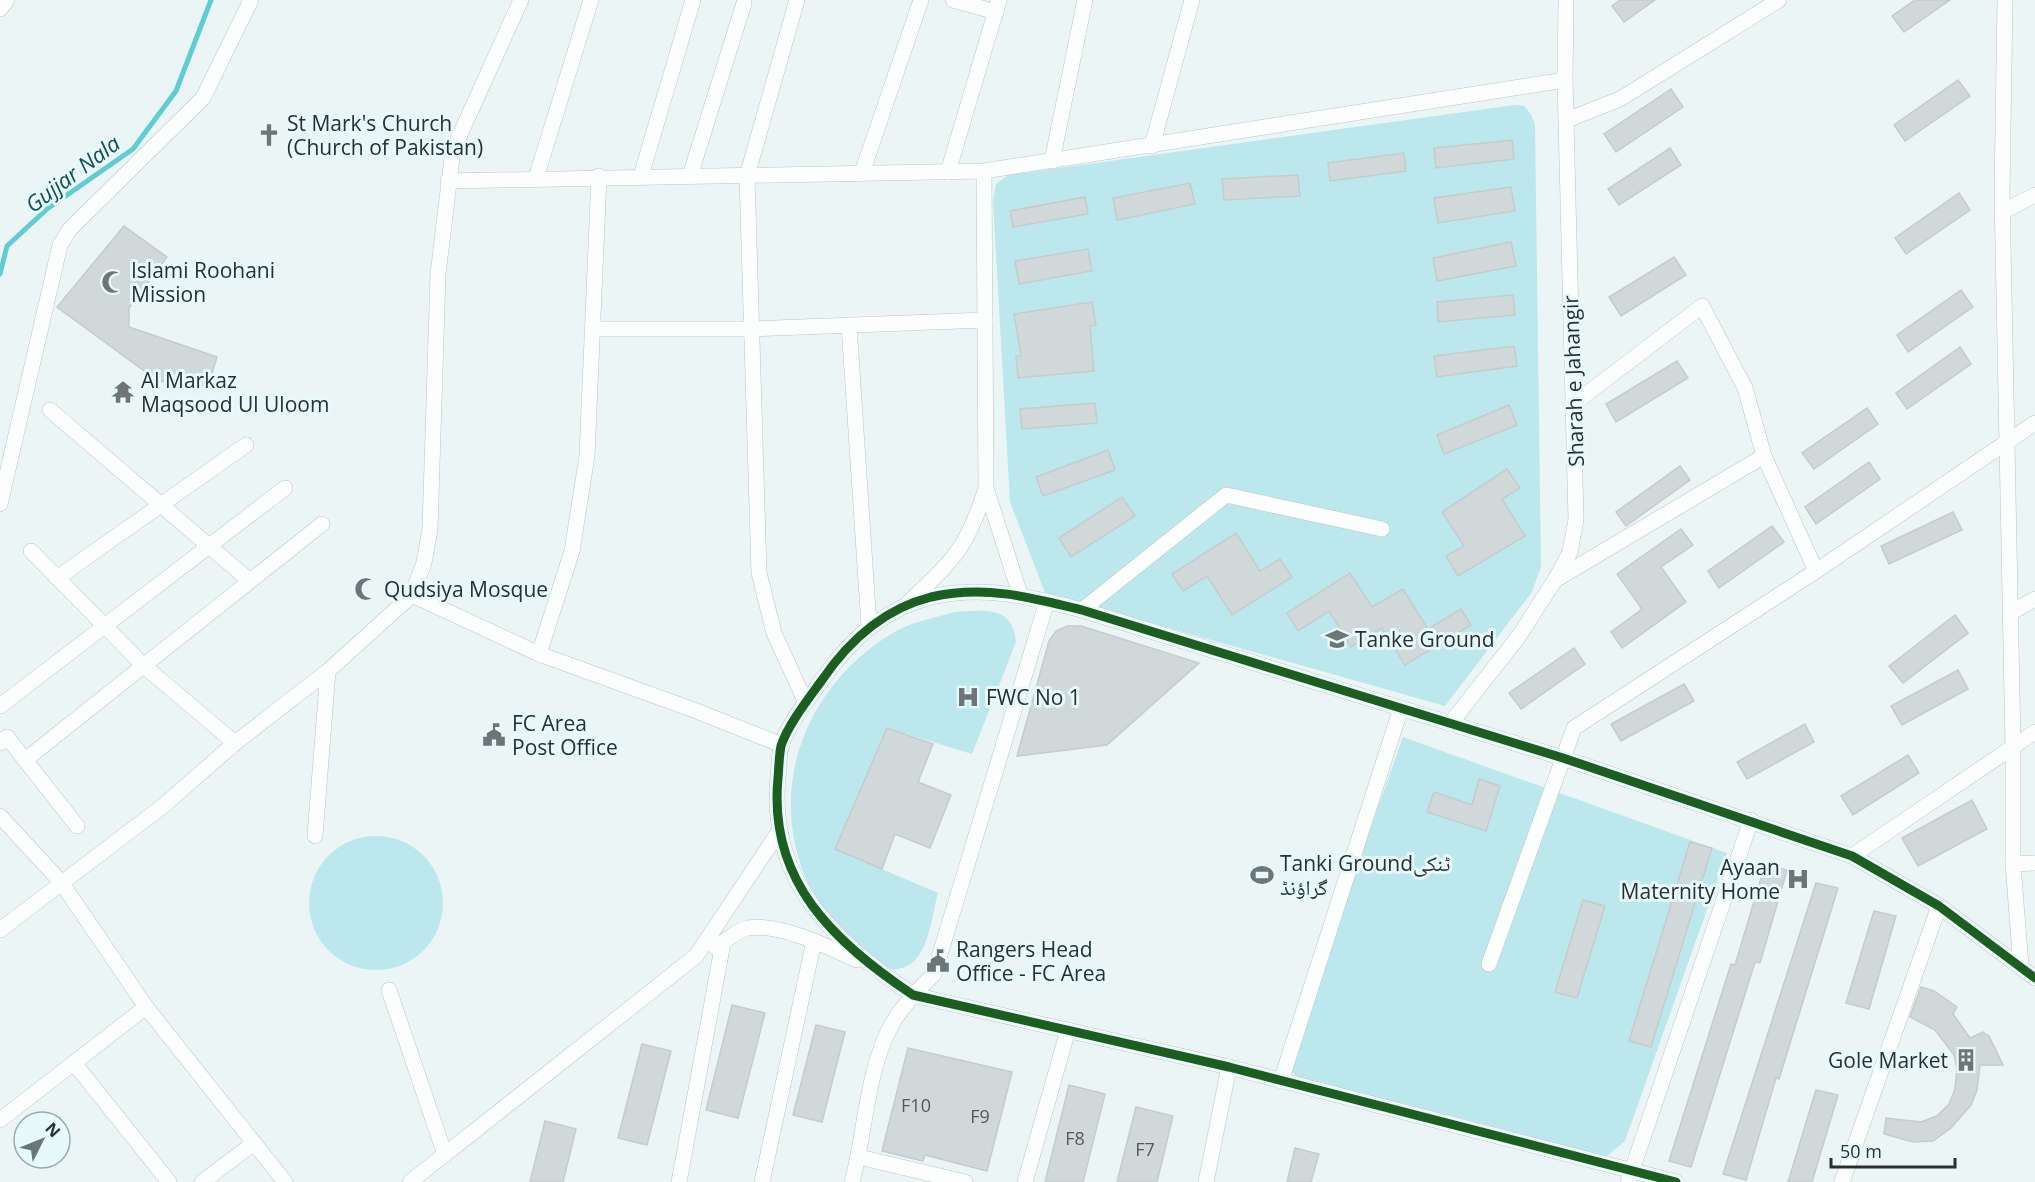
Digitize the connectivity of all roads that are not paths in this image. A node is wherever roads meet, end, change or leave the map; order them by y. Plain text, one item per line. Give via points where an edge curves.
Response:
1 (7, 0) edge
2 (250, 0) edge
3 (520, 0) edge
4 (591, 0) edge
5 (693, 0) edge
6 (797, 0) edge
7 (921, 0) edge
8 (953, 0) edge
9 (1085, 0) edge
10 (1192, 0) edge
11 (1566, 0) edge
12 (1779, 0) edge
13 (2005, 0) edge
14 (744, 3) dead end
15 (998, 6) edge
16 (0, 9) edge
17 (1565, 80) junction
18 (1567, 120) junction
19 (1152, 146) junction
20 (1052, 161) junction
21 (984, 171) junction
22 (948, 172) junction
23 (862, 173) junction
24 (599, 176) junction
25 (641, 176) junction
26 (690, 176) junction
27 (747, 176) junction
28 (536, 178) junction
29 (448, 181) junction
30 (2035, 195) edge
31 (2002, 212) junction
32 (985, 320) junction
33 (849, 325) junction
34 (593, 329) junction
35 (752, 329) junction
36 (1572, 405) junction
37 (50, 410) dead end
38 (2035, 423) edge
39 (2007, 442) junction
40 (246, 445) dead end
41 (1764, 456) junction
42 (285, 488) dead end
43 (986, 488) junction
44 (0, 504) edge
45 (162, 504) junction
46 (322, 524) dead end
47 (1382, 529) dead end
48 (209, 546) junction
49 (31, 551) dead end
50 (1816, 571) junction
51 (57, 578) junction
52 (1555, 580) junction
53 (250, 581) junction
54 (1020, 594) junction
55 (412, 595) junction
56 (2035, 599) edge
57 (1047, 601) junction
58 (901, 610) junction
59 (1082, 610) junction
60 (2010, 614) junction
61 (104, 626) junction
62 (869, 626) junction
63 (539, 654) junction
64 (144, 666) junction
65 (328, 671) junction
66 (806, 703) junction
67 (0, 706) edge
68 (1401, 708) junction
69 (1450, 724) junction
70 (2035, 732) edge
71 (2, 736) edge
72 (236, 743) junction
73 (782, 745) junction
74 (2013, 745) junction
75 (1563, 758) junction
76 (25, 760) junction
77 (0, 816) edge
78 (1751, 820) junction
79 (78, 826) dead end
80 (778, 833) junction
81 (315, 836) dead end
82 (1852, 856) junction
83 (2035, 863) edge
84 (2013, 864) junction
85 (61, 882) junction
86 (1939, 906) junction
87 (0, 930) edge
88 (814, 941) junction
89 (723, 943) junction
90 (696, 956) junction
91 (1489, 964) dead end
92 (869, 966) junction
93 (2021, 966) junction
94 (2035, 978) edge
95 (389, 990) dead end
96 (913, 995) junction
97 (146, 1007) junction
98 (1068, 1030) junction
99 (74, 1063) junction
100 (1228, 1067) junction
101 (1281, 1081) junction
102 (0, 1119) edge
103 (254, 1143) junction
104 (445, 1155) junction
105 (859, 1157) junction
106 (1630, 1176) edge
107 (169, 1182) edge
108 (202, 1182) edge
109 (285, 1182) edge
110 (410, 1182) edge
111 (679, 1182) edge
112 (762, 1182) edge
113 (852, 1182) edge
114 (965, 1182) edge
115 (1025, 1182) edge
116 (1206, 1182) edge
117 (1676, 1182) edge
118 (1842, 1182) edge

1 - 16 street
2 - 44 street via 203,98 70,229 60,245
3 - 29 street via 453,150
4 - 28 street
5 - 25 street
6 - 27 street
7 - 23 street
8 - 15 street
9 - 20 street
10 - 19 street
11 - 17 street, Sharah e Jahangir
12 - 18 street via 1620,99
13 - 31 street
14 - 26 street
15 - 22 street
17 - 18 street, Sharah e Jahangir
17 - 19 street
18 - 36 street, Sharah e Jahangir
19 - 20 street
20 - 21 street
21 - 22 street
21 - 32 street
22 - 23 street
23 - 27 street
24 - 25 street
24 - 28 street
24 - 34 street
25 - 26 street
26 - 27 street
27 - 35 street
28 - 29 street
29 - 55 street via 438,274 430,529 424,563
30 - 31 street
31 - 39 street
32 - 33 street
32 - 43 street
33 - 35 street
33 - 62 street
34 - 35 street
34 - 63 street via 587,456 572,551
35 - 66 street via 759,573 774,633
36 - 41 street via 1702,306 1745,388
36 - 52 street, Sharah e Jahangir via 1576,520 1570,552
37 - 45 street
38 - 39 street
39 - 50 street
39 - 60 street
40 - 45 street
41 - 50 street
41 - 52 street
42 - 48 street
43 - 54 street
43 - 58 street via 965,543 948,566
45 - 48 street
45 - 51 street
46 - 53 street
47 - 59 street via 1226,495
48 - 53 street
48 - 61 street
49 - 51 street
50 - 75 street via 1574,728
51 - 61 street
52 - 69 street, Sharah e Jahangir via 1519,636
53 - 64 street
54 - 57 street
54 - 58 street via 965,592 929,598
55 - 63 street
55 - 65 street
56 - 60 street
57 - 59 street
57 - 96 street via 934,974
58 - 62 street
59 - 68 street
60 - 74 street
61 - 64 street
61 - 67 street
62 - 66 street via 841,652
63 - 73 street
64 - 72 street
64 - 76 street
65 - 72 street
65 - 81 street
66 - 73 street
68 - 69 street
68 - 101 street
69 - 75 street
70 - 74 street
71 - 76 street
72 - 85 street via 164,806
73 - 80 street via 776,797
74 - 82 street
74 - 84 street
75 - 78 street
75 - 91 street
76 - 79 street
77 - 85 street
78 - 82 street
78 - 106 street
80 - 90 street
80 - 92 street via 797,885 826,926
82 - 86 street
83 - 84 street
84 - 93 street
85 - 87 street
85 - 97 street
86 - 93 street
86 - 118 street
88 - 89 street via 779,931 747,928
88 - 92 street
88 - 112 street
89 - 90 street
89 - 111 street
90 - 104 street
92 - 96 street
93 - 94 street
95 - 104 street
96 - 98 street
96 - 105 street via 892,1024 875,1069
97 - 99 street
97 - 103 street
98 - 100 street
98 - 115 street
99 - 102 street
99 - 107 street
100 - 101 street
100 - 116 street
101 - 106 street
103 - 108 street
103 - 109 street
104 - 110 street
105 - 113 street
105 - 114 street
106 - 117 street

